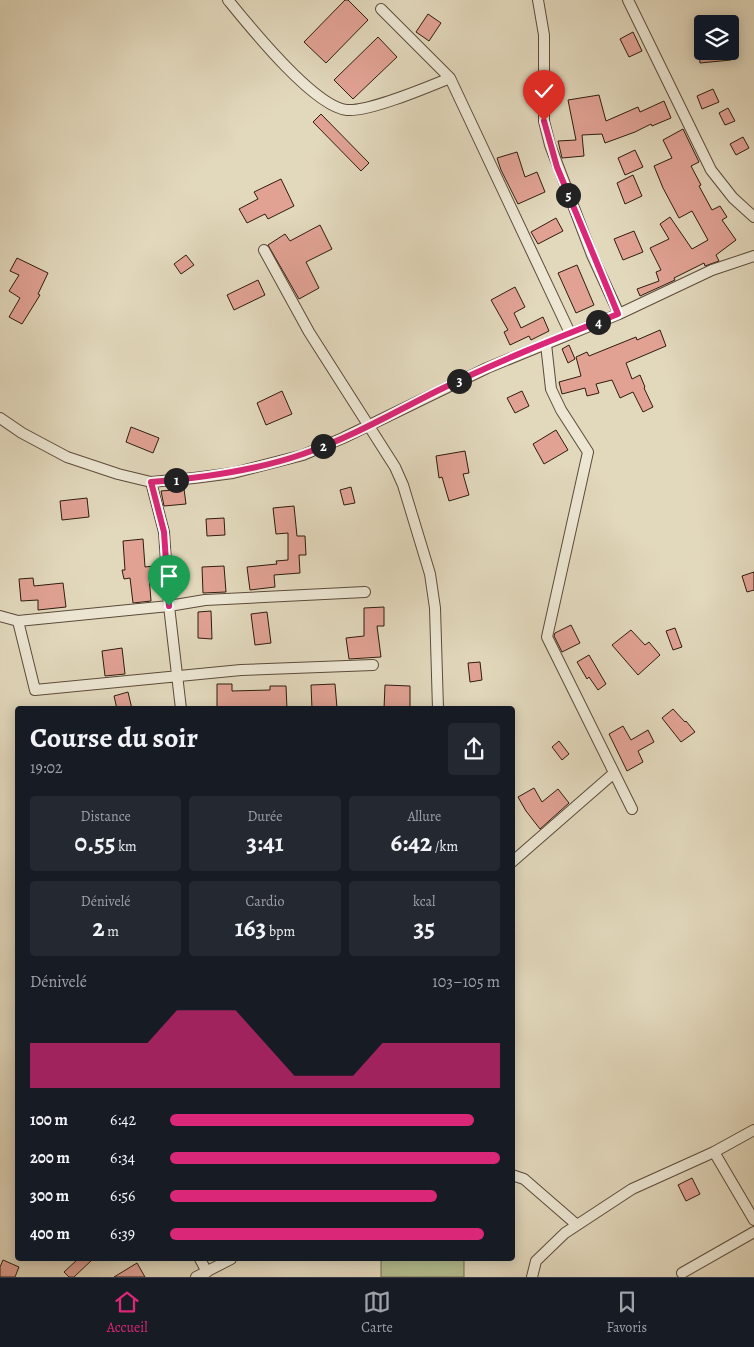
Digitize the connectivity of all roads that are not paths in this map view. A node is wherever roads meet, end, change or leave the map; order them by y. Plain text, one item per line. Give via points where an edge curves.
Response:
1 (228, 0) edge
2 (538, 0) edge
3 (628, 0) edge
4 (381, 9) dead end
5 (450, 78) junction
6 (754, 217) edge
7 (264, 250) dead end
8 (754, 256) edge
9 (618, 314) junction
10 (570, 333) junction
11 (546, 344) junction
12 (0, 418) edge
13 (370, 426) junction
14 (151, 482) junction
15 (365, 592) dead end
16 (169, 606) junction
17 (0, 616) edge
18 (18, 621) junction
19 (372, 665) dead end
20 (178, 677) junction
21 (181, 706) edge
22 (438, 706) edge
23 (614, 773) junction
24 (632, 809) dead end
25 (515, 859) edge
26 (754, 1130) edge
27 (714, 1152) junction
28 (515, 1175) edge
29 (754, 1220) edge
30 (577, 1225) junction
31 (754, 1232) edge
32 (201, 1261) edge
33 (227, 1261) edge
34 (207, 1272) junction
35 (682, 1273) dead end
36 (196, 1277) edge
37 (532, 1277) edge

1 - 5 street via 309,89 331,105 348,110 366,108
2 - 9 street via 544,35 544,121 550,145
3 - 6 street via 711,170 733,198
4 - 5 street
5 - 10 street
7 - 13 street via 314,340
8 - 9 street via 712,270
9 - 10 street
10 - 11 street
11 - 13 street via 445,387
11 - 23 street via 551,389 588,452 547,637
12 - 14 street via 67,457
13 - 14 street via 303,455 233,473
13 - 22 street via 403,485 430,574 436,608
14 - 16 street via 164,532
15 - 16 street via 204,600
16 - 18 street
16 - 20 street
17 - 18 street
18 - 20 street via 35,690
19 - 20 street via 240,670
20 - 21 street
23 - 24 street
23 - 25 street
26 - 27 street
27 - 29 street
27 - 30 street via 632,1189
28 - 30 street via 524,1179
30 - 37 street via 536,1261
31 - 35 street
32 - 34 street
33 - 34 street
34 - 36 street

